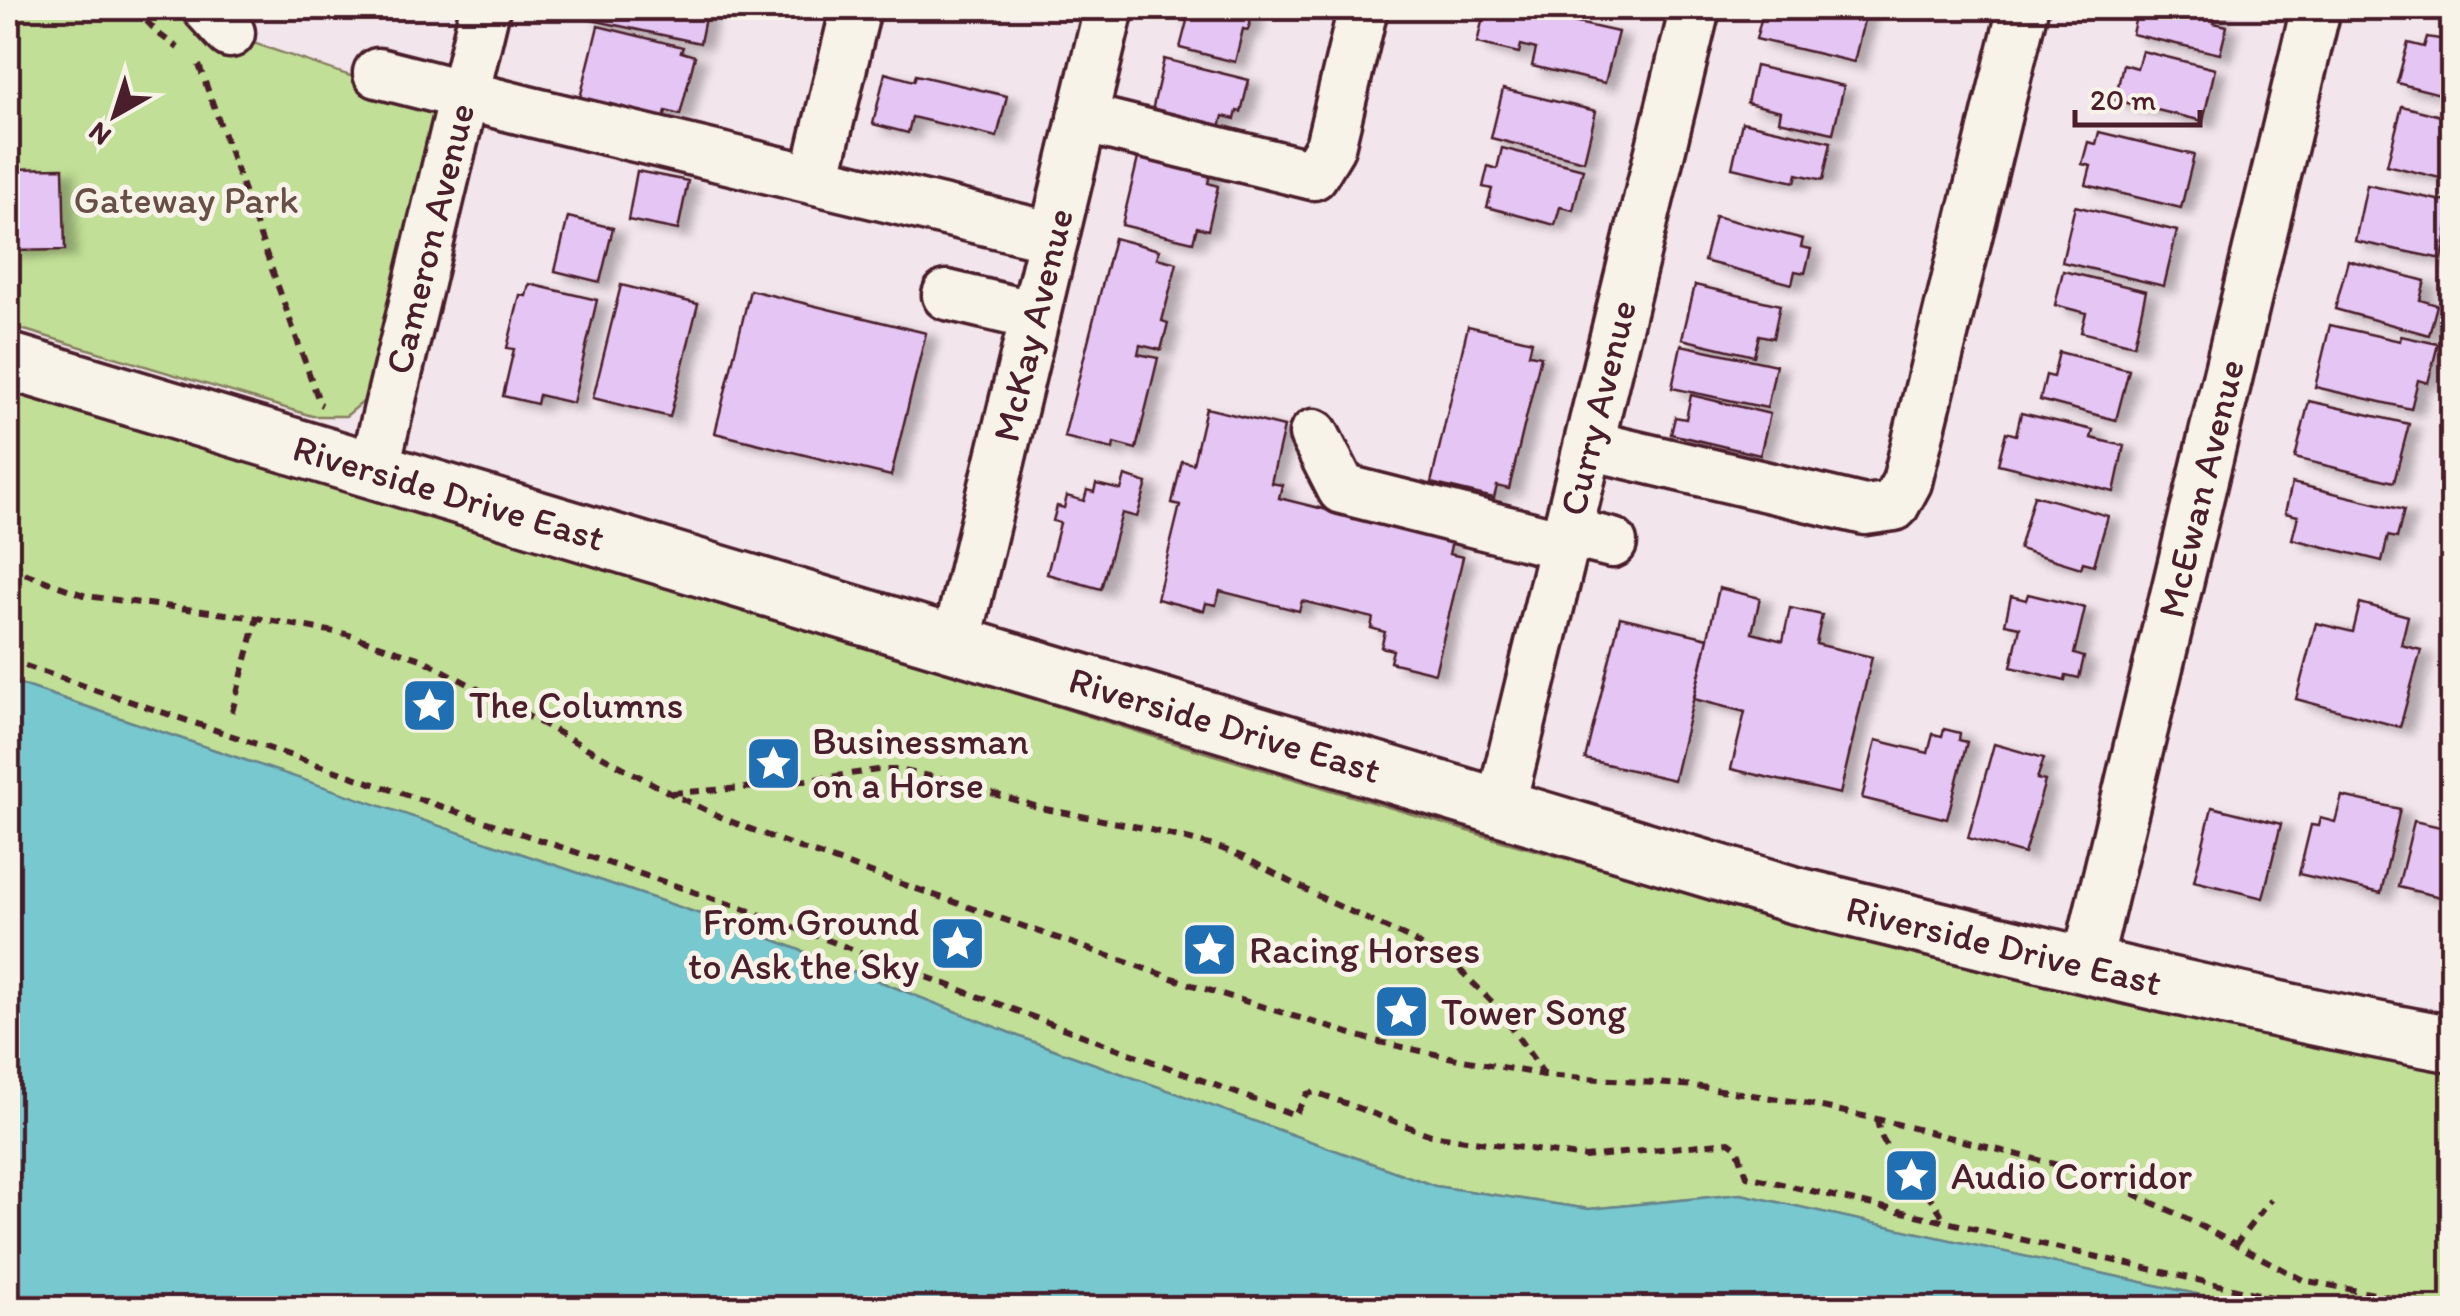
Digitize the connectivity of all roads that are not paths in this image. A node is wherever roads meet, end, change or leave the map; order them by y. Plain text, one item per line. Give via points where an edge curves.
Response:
1 (485, 8) edge
2 (856, 8) edge
3 (1109, 8) edge
4 (1363, 8) edge
5 (1695, 8) edge
6 (2024, 8) edge
7 (2316, 8) edge
8 (378, 73) dead end
9 (464, 96) junction
10 (1082, 118) junction
11 (815, 180) junction
12 (1054, 237) junction
13 (947, 295) dead end
14 (1035, 316) junction
15 (8, 361) edge
16 (1314, 434) dead end
17 (1589, 445) junction
18 (374, 470) junction
19 (1565, 538) junction
20 (1612, 543) dead end
21 (956, 644) junction
22 (1500, 808) junction
23 (2086, 967) junction
24 (2452, 1044) edge

1 - 9 street, Cameron Avenue
2 - 11 street
3 - 10 street, McKay Avenue
4 - 10 street via 1330,147 1313,175
5 - 17 street, Curry Avenue via 1598,320
6 - 17 street via 1907,482 1894,506 1865,510
7 - 23 street, McEwan Avenue
8 - 9 street
9 - 11 street
9 - 18 street, Cameron Avenue
10 - 12 street, McKay Avenue
11 - 12 street
12 - 14 street, McKay Avenue
13 - 14 street
14 - 21 street, McKay Avenue
15 - 18 main road, Riverside Drive East
16 - 19 street via 1342,489
17 - 19 street, Curry Avenue
18 - 21 main road, Riverside Drive East
19 - 20 street
19 - 22 street, Curry Avenue
21 - 22 main road, Riverside Drive East
22 - 23 main road, Riverside Drive East via 1794,894
23 - 24 main road, Riverside Drive East

